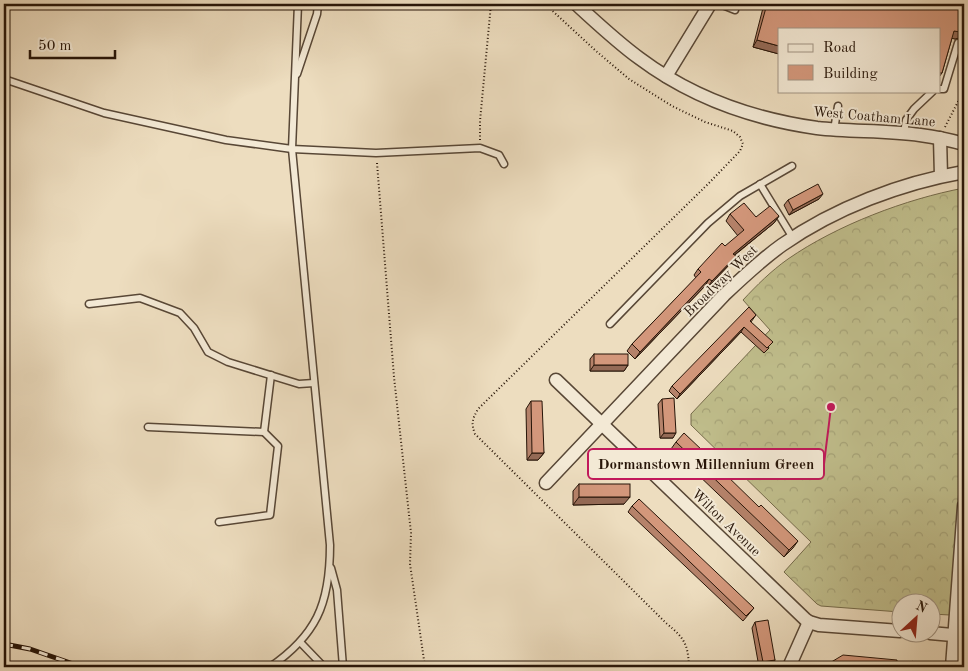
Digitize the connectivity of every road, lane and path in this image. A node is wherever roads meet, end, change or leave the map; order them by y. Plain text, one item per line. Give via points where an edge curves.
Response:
1 (298, 4) edge
2 (318, 4) edge
3 (491, 4) edge
4 (576, 4) edge
5 (710, 4) edge
6 (720, 4) edge
7 (735, 10) dead end
8 (958, 43) dead end
9 (666, 76) junction
10 (4, 78) edge
11 (295, 80) junction
12 (964, 80) edge
13 (940, 89) edge
14 (932, 92) edge
15 (838, 106) dead end
16 (834, 130) junction
17 (904, 134) junction
18 (940, 138) junction
19 (964, 144) edge
20 (480, 148) junction
21 (292, 150) junction
22 (376, 153) junction
23 (504, 164) dead end
24 (792, 166) dead end
25 (964, 172) edge
26 (941, 176) junction
27 (760, 184) junction
28 (793, 238) junction
29 (89, 304) dead end
30 (610, 324) dead end
31 (271, 375) junction
32 (556, 380) dead end
33 (314, 383) junction
34 (602, 424) junction
35 (148, 427) dead end
36 (264, 432) junction
37 (546, 483) dead end
38 (964, 506) edge
39 (219, 522) dead end
40 (330, 565) junction
41 (809, 622) junction
42 (890, 630) edge
43 (940, 634) edge
44 (959, 636) edge
45 (300, 642) junction
46 (270, 667) edge
47 (324, 667) edge
48 (343, 667) edge
49 (425, 667) edge
50 (789, 667) edge
51 (952, 667) edge

1 - 11 lane
2 - 11 lane via 318,14
3 - 20 path
4 - 9 street, West Coatham Lane via 604,30
5 - 9 street
6 - 7 lane
8 - 13 lane via 944,89
9 - 16 street, West Coatham Lane via 739,110 786,123
10 - 21 lane via 104,113 226,140
11 - 21 lane
12 - 18 path via 962,94
14 - 17 lane via 906,120
15 - 16 lane
16 - 17 street, West Coatham Lane
17 - 18 street, West Coatham Lane
18 - 19 street, West Coatham Lane
18 - 26 street
20 - 22 lane
20 - 23 lane via 499,155
21 - 22 lane
21 - 33 lane
22 - 49 path via 394,378 411,533 410,564
24 - 27 lane
25 - 26 street, Broadway West
26 - 28 street, Broadway West via 850,207
27 - 28 lane
27 - 30 lane via 708,223
28 - 34 street, Broadway West via 724,295
29 - 31 lane via 140,298 180,313 194,328 208,352 228,362
31 - 33 lane via 299,384
31 - 36 lane
32 - 34 street, Wilton Avenue
33 - 40 lane
34 - 37 street, Broadway West
34 - 41 street, Wilton Avenue
35 - 36 lane
36 - 39 lane via 278,446 270,515
38 - 44 street
40 - 45 lane via 318,616
40 - 48 lane via 337,590
41 - 42 street
41 - 50 street
43 - 44 street
44 - 51 street
45 - 46 lane
45 - 47 lane

